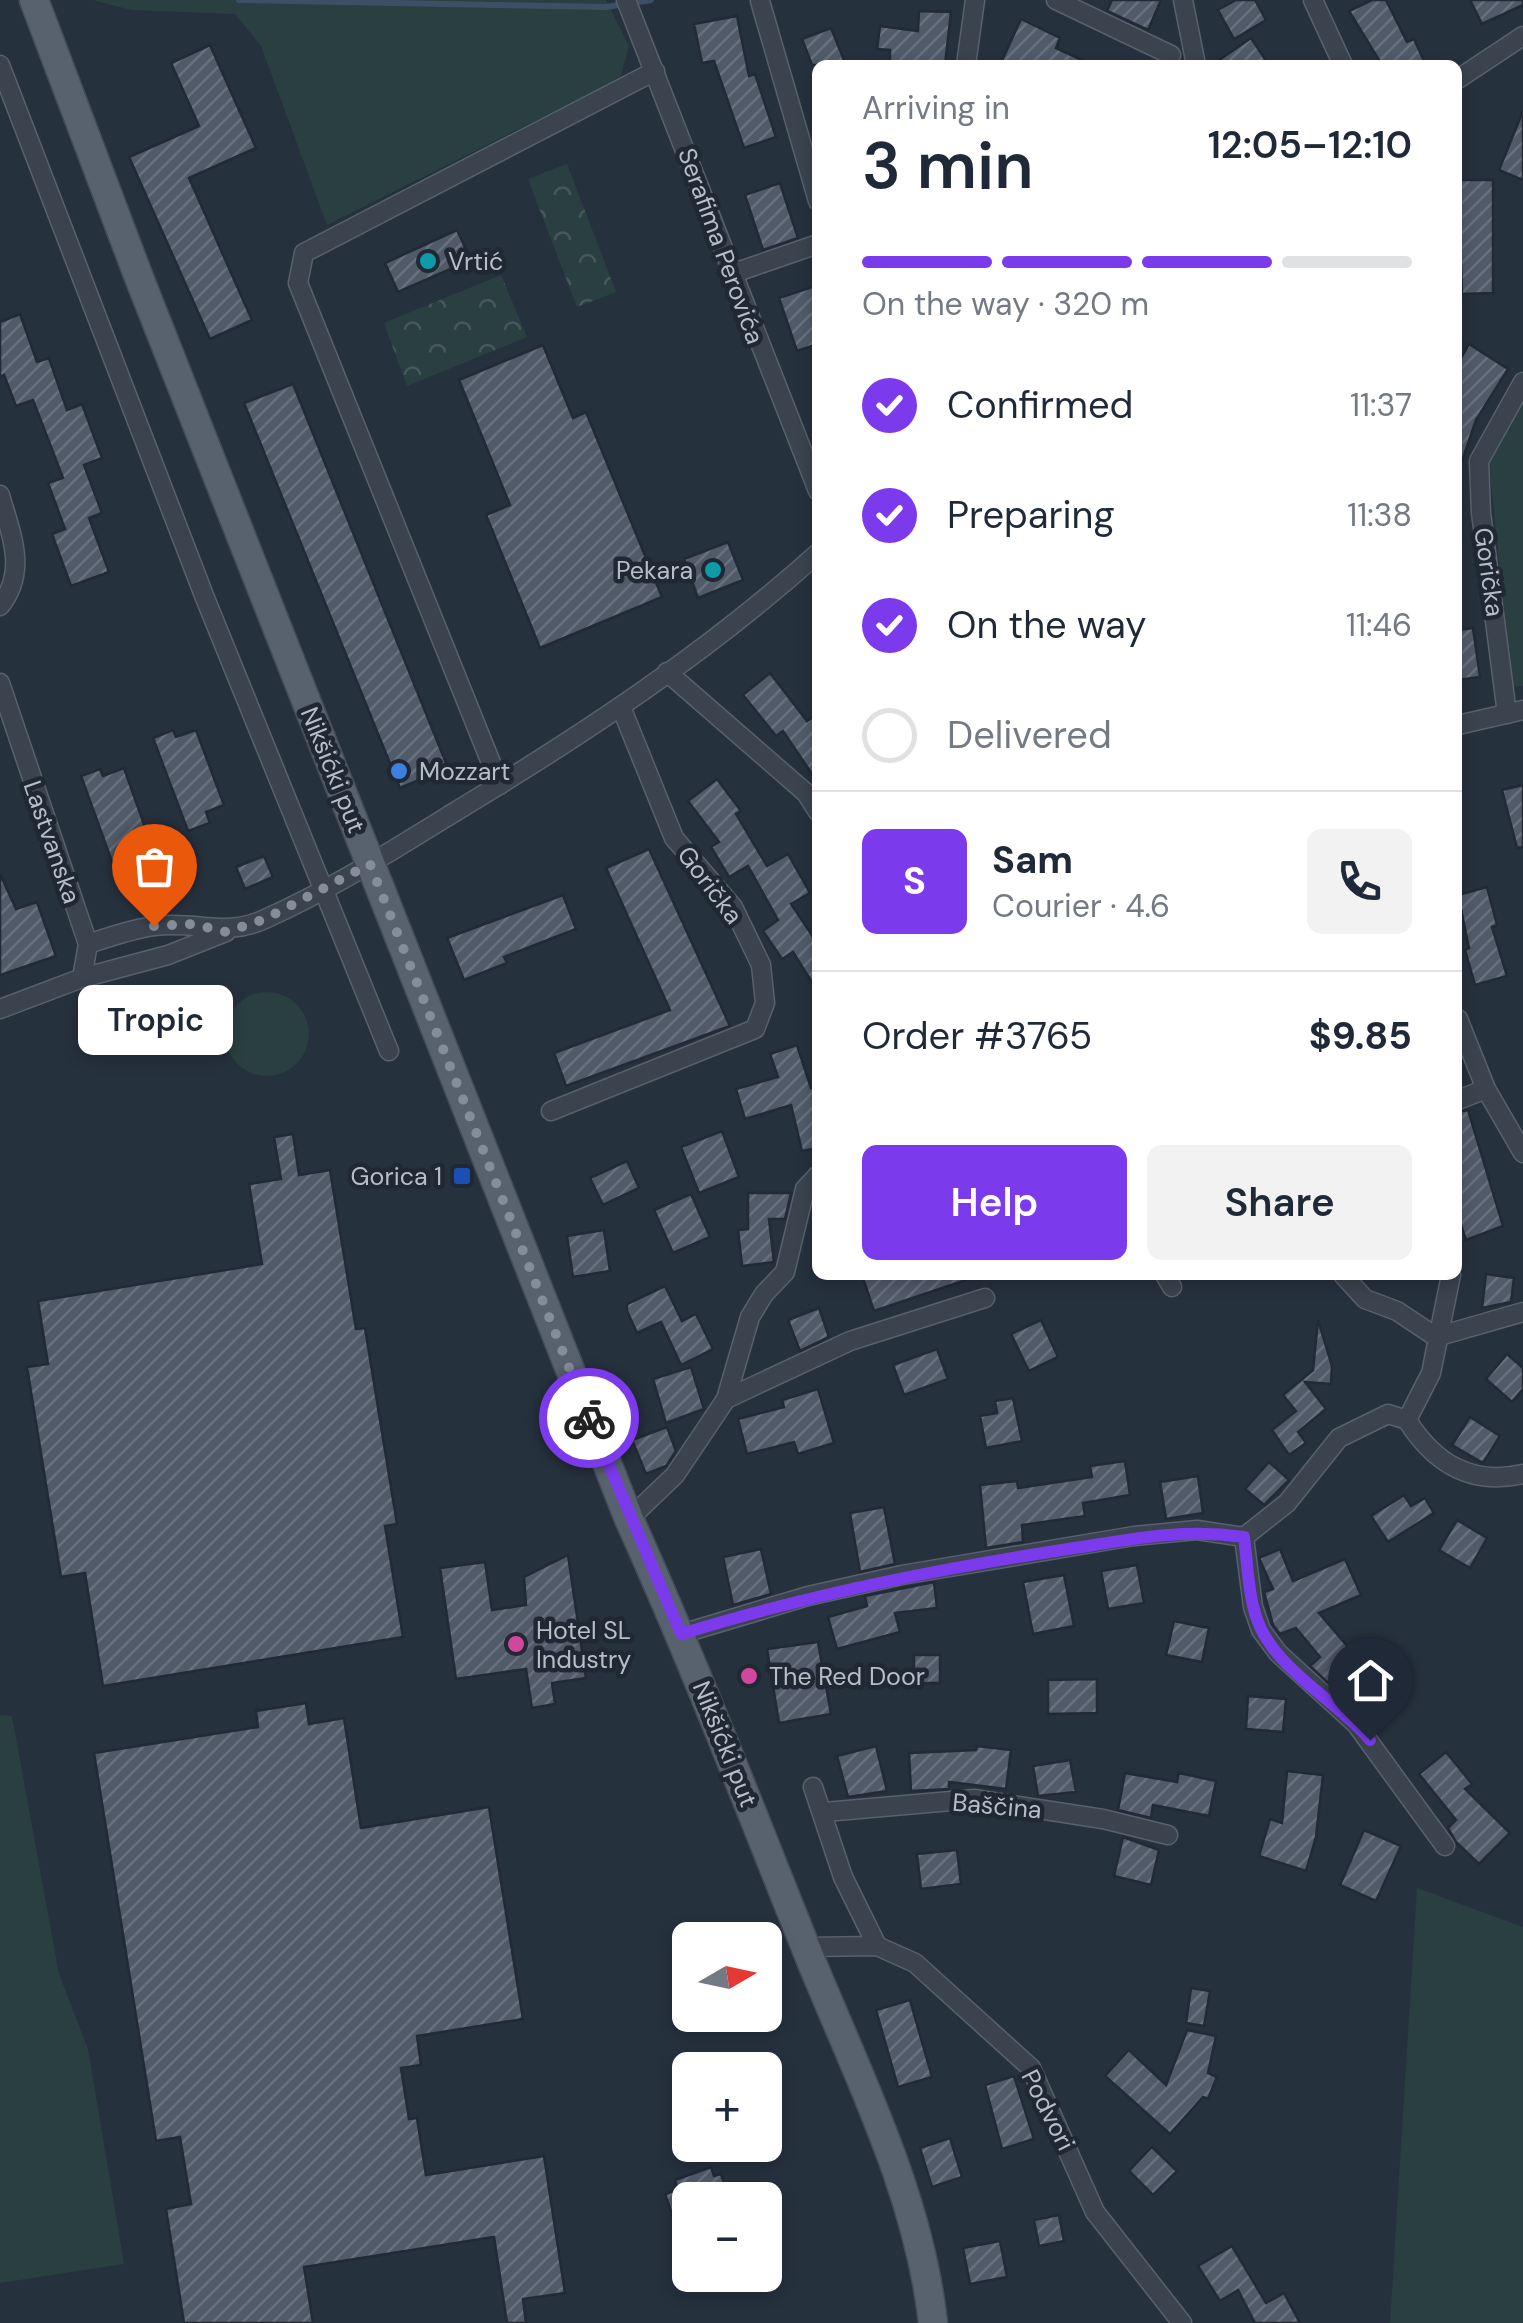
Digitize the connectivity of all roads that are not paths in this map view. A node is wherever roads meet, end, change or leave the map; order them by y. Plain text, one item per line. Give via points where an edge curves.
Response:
1 (34, 0) edge
2 (975, 0) edge
3 (1056, 0) edge
4 (1183, 0) edge
5 (1314, 0) edge
6 (760, 1) edge
7 (629, 6) edge
8 (1523, 36) edge
9 (1171, 55) dead end
10 (967, 60) edge
11 (1195, 60) edge
12 (1341, 60) edge
13 (0, 65) edge
14 (655, 71) junction
15 (1462, 77) edge
16 (812, 180) edge
17 (812, 246) edge
18 (731, 274) junction
19 (1523, 382) edge
20 (812, 476) edge
21 (0, 495) edge
22 (812, 558) edge
23 (0, 606) edge
24 (667, 672) junction
25 (0, 683) edge
26 (621, 706) junction
27 (1515, 712) edge
28 (1462, 724) edge
29 (500, 785) junction
30 (812, 802) edge
31 (370, 864) junction
32 (322, 889) junction
33 (226, 932) junction
34 (88, 944) junction
35 (82, 978) junction
36 (0, 1010) edge
37 (1462, 1030) edge
38 (389, 1051) dead end
39 (1486, 1089) junction
40 (1462, 1098) edge
41 (551, 1111) dead end
42 (1523, 1154) edge
43 (812, 1181) edge
44 (1347, 1280) edge
45 (1450, 1280) edge
46 (985, 1298) dead end
47 (1523, 1312) edge
48 (1436, 1337) junction
49 (726, 1399) junction
50 (1407, 1420) junction
51 (1523, 1474) edge
52 (630, 1519) junction
53 (1244, 1537) junction
54 (681, 1634) junction
55 (813, 1787) dead end
56 (824, 1812) junction
57 (1168, 1836) dead end
58 (1445, 1846) dead end
59 (877, 1946) junction
60 (806, 1947) junction
61 (933, 2323) edge
62 (1182, 2323) edge

1 - 31 main road, Nikšićki put
2 - 10 street
3 - 9 street
4 - 11 street
5 - 12 street
6 - 16 street
7 - 14 street, Serafima Perovića
8 - 15 street
13 - 32 street
14 - 18 street, Serafima Perovića
14 - 29 street via 304,252 298,283
17 - 18 street
18 - 20 street, Serafima Perovića
19 - 27 street, Gorička via 1479,460 1481,513
21 - 23 street via 18,570
22 - 24 street
24 - 26 street
24 - 30 street
25 - 34 street, Lastvanska
26 - 29 street
26 - 41 street, Gorička via 674,838 740,922 761,964 765,1002 755,1030
27 - 28 street
29 - 31 street
31 - 32 street
31 - 52 main road, Nikšićki put
32 - 33 street
32 - 38 street
33 - 34 street via 193,924 154,926
33 - 35 street
34 - 35 street
35 - 36 street
37 - 39 street
39 - 40 street
39 - 42 street
43 - 49 street via 785,1272 750,1317
44 - 48 street via 1365,1299
45 - 48 street
46 - 49 street via 850,1341
47 - 48 street
48 - 50 street via 1431,1373
49 - 52 street via 675,1475
50 - 51 street via 1424,1447 1449,1467 1476,1477
50 - 53 street via 1388,1414 1339,1438 1288,1503
52 - 54 main road, Nikšićki put
53 - 54 street via 1197,1530 1134,1536 902,1575
53 - 58 street via 1262,1630 1356,1724
54 - 60 main road, Nikšićki put
55 - 56 street
56 - 57 street, Baščina via 974,1800
56 - 59 street via 844,1877
59 - 60 street, Podvori
59 - 62 street, Podvori via 916,1963 1030,2068 1095,2212
60 - 61 main road, Nikšićki put via 894,2162

